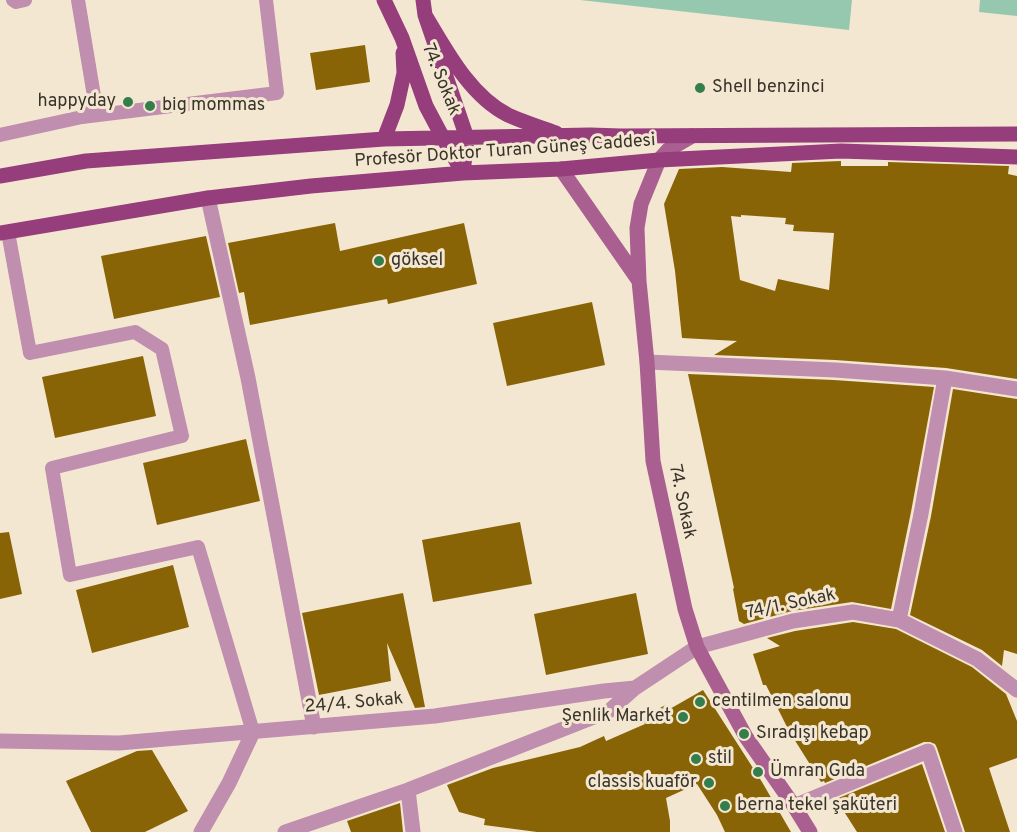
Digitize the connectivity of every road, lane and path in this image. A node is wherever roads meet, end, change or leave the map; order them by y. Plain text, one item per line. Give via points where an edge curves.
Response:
1 (13, 0) edge
2 (25, 0) edge
3 (78, 0) edge
4 (266, 0) edge
5 (384, 0) edge
6 (424, 8) edge
7 (402, 38) junction
8 (82, 117) junction
9 (1017, 134) edge
10 (0, 135) edge
11 (563, 135) junction
12 (692, 136) junction
13 (442, 138) junction
14 (466, 138) junction
15 (384, 139) junction
16 (1017, 157) edge
17 (658, 160) junction
18 (561, 169) junction
19 (463, 173) junction
20 (0, 176) edge
21 (208, 198) junction
22 (4, 232) edge
23 (639, 281) junction
24 (647, 362) junction
25 (945, 378) junction
26 (1017, 389) edge
27 (899, 620) junction
28 (697, 647) junction
29 (635, 688) junction
30 (1017, 690) edge
31 (314, 727) junction
32 (253, 732) junction
33 (0, 741) edge
34 (408, 790) junction
35 (794, 806) junction
36 (201, 832) edge
37 (285, 832) edge
38 (413, 832) edge
39 (810, 832) edge
40 (955, 832) edge

1 - 2 lane
3 - 8 lane via 94,96
4 - 8 lane via 276,93
5 - 7 main road, 74. Sokak
6 - 11 main road via 455,65 481,96 507,114
6 - 14 main road
7 - 13 main road, 74. Sokak
7 - 15 main road via 404,73
8 - 10 lane
9 - 12 main road, Profesör Doktor Turan Güneş Caddesi
11 - 12 main road, Profesör Doktor Turan Güneş Caddesi
11 - 14 main road, Profesör Doktor Turan Güneş Caddesi
12 - 17 main road
13 - 14 main road, Profesör Doktor Turan Güneş Caddesi
13 - 15 main road, Profesör Doktor Turan Güneş Caddesi
13 - 19 main road, 74. Sokak
14 - 19 main road
15 - 20 main road, Profesör Doktor Turan Güneş Caddesi via 86,161
16 - 17 main road, Profesör Doktor Turan Güneş Caddesi via 841,151
17 - 18 main road, Profesör Doktor Turan Güneş Caddesi
17 - 23 main road via 641,204 637,228
18 - 19 main road, Profesör Doktor Turan Güneş Caddesi
18 - 23 main road, 74. Sokak
19 - 21 main road, Profesör Doktor Turan Güneş Caddesi
21 - 22 main road, Profesör Doktor Turan Güneş Caddesi
21 - 31 street via 248,378
22 - 32 lane via 30,353 135,332 162,349 182,436 52,468 70,575 198,547
23 - 24 main road, 74. Sokak
24 - 25 street
24 - 28 main road, 74. Sokak via 652,461
25 - 26 street
25 - 27 street
27 - 28 street, 74/1. Sokak via 853,612 793,621
27 - 30 street, 74/1. Sokak via 977,659
28 - 29 street, 24/4. Sokak
28 - 35 main road, 74. Sokak via 746,737
29 - 31 street, 24/4. Sokak via 435,716
29 - 34 street via 609,711
31 - 32 street, 24/4. Sokak
32 - 33 street, 24/4. Sokak via 119,743
32 - 36 street
34 - 37 street
34 - 38 street
35 - 39 main road, 74. Sokak
35 - 40 street via 928,751

